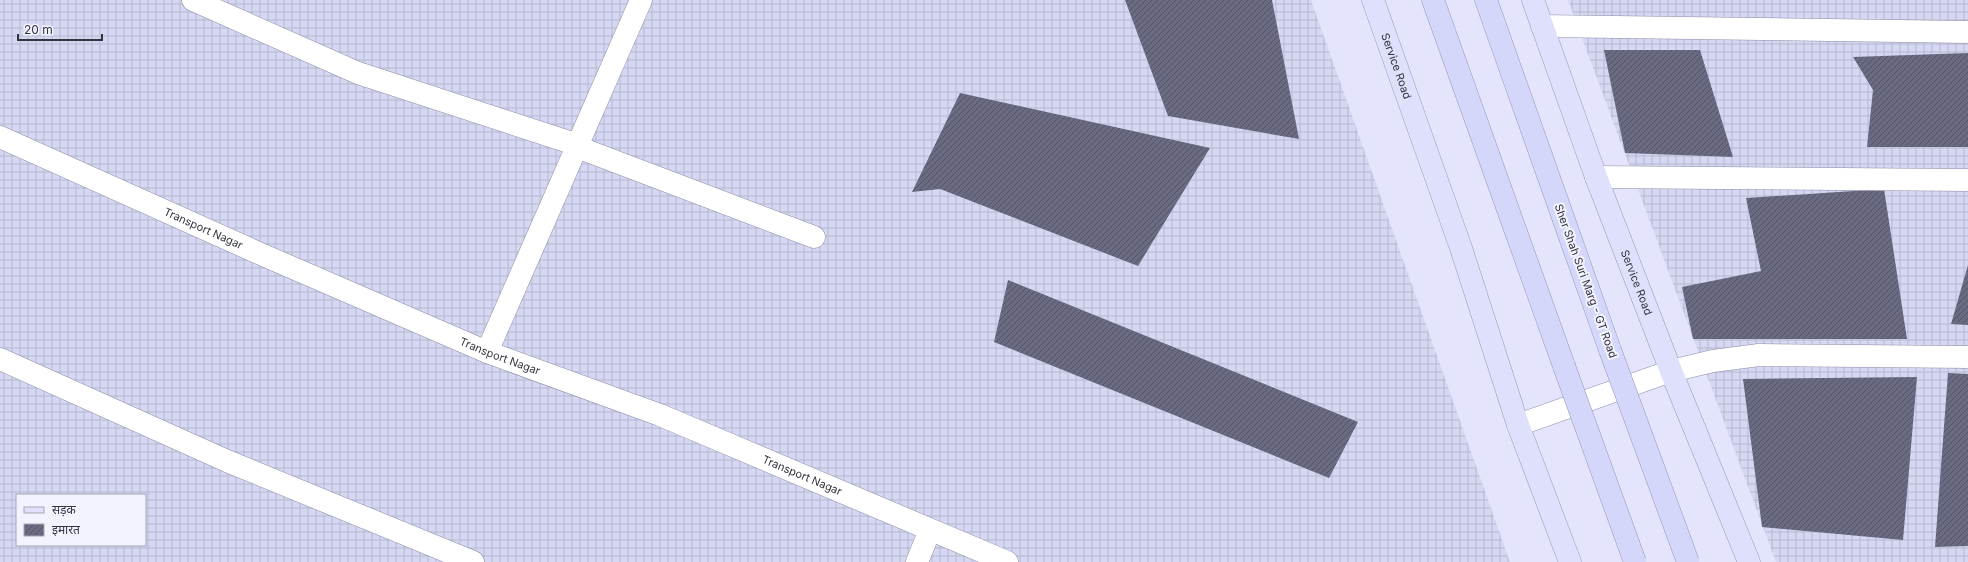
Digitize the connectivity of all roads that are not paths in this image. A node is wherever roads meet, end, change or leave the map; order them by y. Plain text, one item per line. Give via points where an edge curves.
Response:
1 (193, 0) edge
2 (641, 0) edge
3 (1373, 0) edge
4 (1433, 0) edge
5 (1486, 0) edge
6 (1533, 0) edge
7 (1542, 26) junction
8 (1968, 32) edge
9 (0, 137) edge
10 (578, 145) junction
11 (1596, 177) junction
12 (1968, 180) edge
13 (814, 237) dead end
14 (487, 352) junction
15 (1968, 357) edge
16 (0, 360) edge
17 (1671, 371) junction
18 (1518, 425) junction
19 (930, 530) junction
20 (473, 562) edge
21 (917, 562) edge
22 (1007, 562) edge
23 (1570, 562) edge
24 (1635, 562) edge
25 (1688, 562) edge
26 (1749, 562) edge

1 - 10 street via 358,73
2 - 10 street
3 - 18 main road, Service Road via 1461,248
4 - 24 highway, bridge
5 - 25 highway, Sher Shah Suri Marg - GT Road, bridge
6 - 7 main road, Service Road
7 - 8 street
7 - 11 main road, Service Road
9 - 14 street, Transport Nagar
10 - 13 street via 584,150
10 - 14 street
11 - 12 street
11 - 17 main road, Service Road
14 - 19 street, Transport Nagar via 660,415
15 - 17 street via 1759,355 1713,361
16 - 20 street via 227,461
17 - 18 street
17 - 26 main road, Service Road
18 - 23 main road, Service Road
19 - 21 street
19 - 22 street, Transport Nagar

